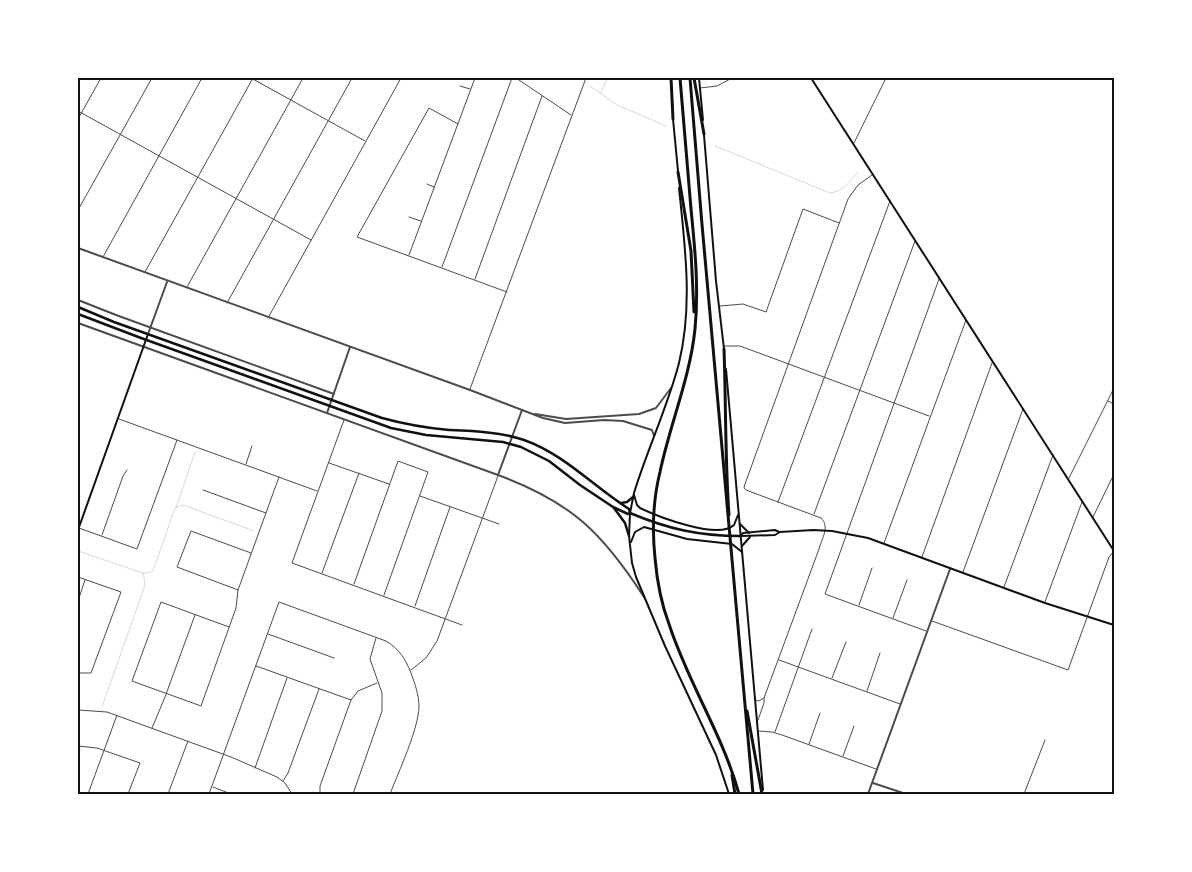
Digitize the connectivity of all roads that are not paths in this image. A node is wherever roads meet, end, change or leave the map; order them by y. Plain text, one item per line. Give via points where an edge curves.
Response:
1 (101, 78) edge
2 (152, 78) edge
3 (202, 78) edge
4 (252, 78) edge
5 (303, 78) edge
6 (352, 78) edge
7 (401, 78) edge
8 (475, 78) edge
9 (512, 78) edge
10 (516, 78) edge
11 (586, 78) edge
12 (670, 78) edge
13 (680, 78) edge
14 (690, 78) edge
15 (694, 78) edge
16 (699, 78) edge
17 (732, 78) edge
18 (811, 78) edge
19 (886, 78) edge
20 (460, 86) dead end
21 (700, 88) junction
22 (471, 90) junction
23 (542, 96) junction
24 (291, 100) junction
25 (78, 110) edge
26 (81, 113) junction
27 (571, 116) junction
28 (78, 119) edge
29 (673, 119) joint
30 (328, 121) junction
31 (458, 124) junction
32 (120, 134) junction
33 (704, 134) junction
34 (366, 141) junction
35 (853, 144) junction
36 (159, 156) junction
37 (678, 172) junction
38 (873, 174) junction
39 (198, 177) junction
40 (427, 184) dead end
41 (435, 187) junction
42 (236, 199) junction
43 (890, 201) junction
44 (78, 210) edge
45 (409, 217) dead end
46 (273, 219) junction
47 (422, 222) junction
48 (839, 223) junction
49 (311, 240) junction
50 (915, 240) junction
51 (78, 248) edge
52 (409, 256) junction
53 (102, 257) junction
54 (442, 268) junction
55 (144, 273) junction
56 (940, 278) junction
57 (474, 280) junction
58 (168, 282) junction
59 (186, 288) junction
60 (507, 292) junction
61 (78, 300) edge
62 (227, 303) junction
63 (719, 306) junction
64 (78, 307) edge
65 (78, 314) edge
66 (268, 318) junction
67 (966, 319) junction
68 (78, 323) edge
69 (150, 328) junction
70 (695, 329) junction
71 (148, 334) junction
72 (146, 340) junction
73 (144, 347) junction
74 (350, 347) junction
75 (724, 348) junction
76 (993, 361) junction
77 (788, 365) junction
78 (824, 378) junction
79 (671, 388) junction
80 (1114, 388) edge
81 (470, 390) junction
82 (860, 391) junction
83 (334, 394) junction
84 (332, 400) junction
85 (1108, 401) junction
86 (895, 403) junction
87 (1114, 404) edge
88 (330, 406) junction
89 (1023, 408) junction
90 (522, 410) junction
91 (327, 413) junction
92 (534, 414) junction
93 (930, 416) junction
94 (118, 418) junction
95 (344, 419) junction
96 (654, 436) junction
97 (512, 437) junction
98 (177, 440) junction
99 (510, 444) junction
100 (252, 446) dead end
101 (1053, 454) junction
102 (328, 463) junction
103 (246, 465) junction
104 (127, 470) dead end
105 (358, 474) junction
106 (1114, 474) edge
107 (498, 475) junction
108 (279, 477) junction
109 (1068, 479) junction
110 (389, 485) junction
111 (203, 490) dead end
112 (318, 491) junction
113 (634, 493) junction
114 (420, 496) junction
115 (633, 498) junction
116 (1082, 501) junction
117 (778, 502) junction
118 (619, 503) junction
119 (450, 507) junction
120 (613, 507) junction
121 (266, 513) junction
122 (630, 513) junction
123 (739, 513) junction
124 (814, 515) junction
125 (482, 518) junction
126 (1093, 518) junction
127 (499, 524) dead end
128 (740, 524) junction
129 (78, 528) edge
130 (729, 528) junction
131 (825, 531) junction
132 (780, 532) junction
133 (749, 533) junction
134 (847, 533) junction
135 (101, 536) junction
136 (629, 536) junction
137 (741, 536) junction
138 (750, 536) junction
139 (883, 544) junction
140 (630, 545) junction
141 (741, 548) junction
142 (1114, 551) edge
143 (742, 552) junction
144 (252, 553) junction
145 (921, 558) junction
146 (872, 568) dead end
147 (950, 568) junction
148 (962, 572) junction
149 (322, 573) junction
150 (78, 577) edge
151 (85, 580) junction
152 (907, 580) dead end
153 (353, 585) junction
154 (1004, 588) junction
155 (238, 590) junction
156 (383, 596) junction
157 (644, 597) junction
158 (78, 601) edge
159 (1045, 603) junction
160 (858, 606) junction
161 (414, 607) junction
162 (195, 614) junction
163 (1087, 616) junction
164 (445, 619) junction
165 (893, 619) junction
166 (931, 620) junction
167 (462, 625) dead end
168 (1114, 625) edge
169 (230, 627) junction
170 (812, 630) dead end
171 (927, 631) junction
172 (267, 634) junction
173 (376, 637) junction
174 (846, 642) dead end
175 (880, 653) dead end
176 (334, 658) dead end
177 (778, 659) junction
178 (256, 666) junction
179 (798, 667) junction
180 (410, 670) junction
181 (78, 673) edge
182 (287, 677) junction
183 (832, 679) junction
184 (378, 683) junction
185 (319, 689) junction
186 (866, 692) junction
187 (167, 694) junction
188 (764, 698) junction
189 (744, 699) junction
190 (351, 700) junction
191 (755, 700) junction
192 (901, 704) junction
193 (78, 710) edge
194 (820, 713) dead end
195 (117, 716) junction
196 (757, 723) junction
197 (854, 726) dead end
198 (152, 728) junction
199 (757, 731) junction
200 (775, 733) junction
201 (1045, 740) dead end
202 (188, 742) junction
203 (808, 744) junction
204 (78, 746) edge
205 (104, 750) junction
206 (224, 754) junction
207 (842, 757) junction
208 (728, 760) junction
209 (255, 768) junction
210 (877, 769) junction
211 (283, 781) junction
212 (872, 782) junction
213 (212, 787) junction
214 (88, 794) edge
215 (128, 794) edge
216 (168, 794) edge
217 (209, 794) edge
218 (231, 794) edge
219 (292, 794) edge
220 (320, 794) edge
221 (353, 794) edge
222 (390, 794) edge
223 (729, 794) edge
224 (735, 794) edge
225 (740, 794) edge
226 (753, 794) edge
227 (762, 794) edge
228 (868, 794) edge
229 (906, 794) edge
230 (1024, 794) edge

1 - 26 street
2 - 32 street
3 - 36 street
4 - 24 street
4 - 39 street
5 - 24 street
6 - 30 street
7 - 34 street
8 - 22 street
9 - 54 street
10 - 23 street
11 - 27 street
12 - 29 highway
13 - 70 highway via 696,268
14 - 130 highway
15 - 33 highway
16 - 21 main road
17 - 21 street via 717,86
18 - 35 main road
19 - 35 street
20 - 22 street
21 - 33 main road
22 - 31 street
23 - 27 street
23 - 57 street
24 - 30 street
24 - 42 street
25 - 26 street
26 - 28 street
26 - 32 street
27 - 60 street
29 - 37 main road
30 - 34 street
30 - 46 street
31 - 41 street
31 - 52 street via 429,108 357,237
32 - 36 street
32 - 44 street
33 - 63 main road
34 - 49 street
35 - 38 main road
36 - 39 street
36 - 53 street
37 - 70 highway via 694,273
37 - 79 main road via 686,257 686,320 679,364
38 - 43 main road
38 - 48 street via 852,191
39 - 42 street
39 - 55 street
40 - 41 street
41 - 47 street
42 - 46 street
42 - 59 street
43 - 50 main road
43 - 78 street
45 - 47 street
46 - 49 street
46 - 62 street
47 - 52 street
48 - 63 street via 803,209 766,312 745,304
48 - 77 street
49 - 66 street
50 - 56 main road
50 - 82 street
51 - 53 street
52 - 54 street
53 - 55 street
54 - 57 street
55 - 58 street
56 - 67 main road
56 - 86 street
57 - 60 street
58 - 59 street
58 - 69 street
59 - 62 street
60 - 81 street
61 - 69 street
62 - 66 street
63 - 75 main road
64 - 71 main road
65 - 72 main road
66 - 74 street
67 - 76 main road
67 - 93 street
68 - 73 street
69 - 71 street
69 - 83 street
70 - 208 highway via 688,368 659,473 654,537 658,588 666,616
71 - 72 main road
71 - 84 main road
72 - 73 main road
72 - 88 main road
73 - 91 street
73 - 94 main road
74 - 81 street
74 - 83 street
75 - 77 street via 740,346
75 - 123 main road
75 - 130 highway
76 - 89 main road
76 - 145 street
77 - 78 street
77 - 117 street via 744,489
78 - 82 street
78 - 117 street
79 - 92 street via 656,408 640,414 566,420
79 - 96 main road
80 - 85 street
81 - 90 street
82 - 86 street
82 - 124 street
83 - 84 street
84 - 88 street
84 - 97 main road via 407,424
85 - 87 street
85 - 109 street
86 - 93 street
86 - 134 street
88 - 91 street
88 - 99 main road via 406,432
89 - 101 main road
89 - 148 street
90 - 92 street
90 - 97 street
91 - 95 street
92 - 96 street via 566,423 623,421 652,430
93 - 139 street
94 - 98 street
94 - 129 main road
95 - 102 street
95 - 107 street
96 - 113 main road
97 - 99 street
97 - 118 main road via 541,446 556,455
98 - 103 street
98 - 135 street via 137,550
99 - 107 street
99 - 120 main road via 549,461
100 - 103 street
101 - 109 main road
101 - 154 street
102 - 105 street
102 - 112 street
103 - 108 street
104 - 135 street
105 - 110 street
105 - 149 street
106 - 126 street
107 - 125 street
107 - 157 street via 546,495 587,524 610,548
108 - 112 street
108 - 121 street
109 - 116 main road
110 - 114 street via 398,461 428,472
110 - 153 street
111 - 121 street
112 - 149 street via 292,562
113 - 115 main road
113 - 123 main road via 640,508 697,527 732,528
114 - 119 street
114 - 156 street
115 - 118 main road
115 - 122 main road
116 - 126 main road
116 - 159 street
117 - 124 street
118 - 122 main road
119 - 125 street
119 - 161 street
120 - 122 main road
120 - 136 main road via 625,523
121 - 144 street
122 - 136 main road
122 - 137 main road via 688,533
123 - 128 main road
124 - 131 street via 823,520
125 - 127 street
125 - 164 street
126 - 142 main road
128 - 133 main road
128 - 137 main road
129 - 135 street
130 - 189 highway
131 - 132 main road
131 - 134 main road
131 - 177 street
132 - 133 main road
132 - 138 main road
133 - 137 main road
134 - 139 main road
134 - 160 street via 825,594
136 - 140 main road
137 - 138 main road
137 - 141 main road
138 - 141 main road
139 - 145 main road
140 - 143 main road via 634,532 644,526 687,539 732,544
140 - 157 main road via 632,563
141 - 143 main road
142 - 163 street via 1108,557
143 - 191 main road
144 - 155 street
144 - 155 street via 190,531 177,567
145 - 147 main road
146 - 160 street
147 - 148 main road
147 - 166 street
148 - 154 main road
149 - 153 street
150 - 151 street
151 - 158 street
151 - 181 street via 121,592 91,673
152 - 165 street
153 - 156 street
154 - 159 main road
155 - 169 street via 238,604
156 - 161 street
157 - 223 main road via 716,755
159 - 163 main road
160 - 165 street
161 - 164 street
162 - 169 street
162 - 187 street
162 - 187 street via 160,602 132,681
163 - 166 street via 1068,670
163 - 168 main road
164 - 167 street
164 - 180 street via 431,653
165 - 171 street
166 - 171 street
169 - 187 street via 201,706
170 - 179 street
171 - 192 street
172 - 173 street via 279,602
172 - 176 street
172 - 178 street
173 - 180 street via 397,648
173 - 184 street via 370,659
174 - 183 street
175 - 186 street
177 - 179 street
177 - 188 street
178 - 182 street
178 - 206 street
179 - 183 street
179 - 200 street
180 - 222 street via 418,696 418,715
182 - 185 street
182 - 209 street
183 - 186 street
184 - 190 street via 358,691
184 - 221 street via 383,697 382,711
185 - 190 street
185 - 211 street
186 - 192 street
187 - 198 street
188 - 191 street
188 - 196 street
189 - 226 highway
189 - 227 highway
190 - 220 street via 320,786
191 - 196 main road
192 - 210 street
193 - 195 street
194 - 203 street
195 - 198 street
195 - 205 street
196 - 199 main road
197 - 207 street
198 - 202 street
199 - 200 street
199 - 227 main road
200 - 203 street
201 - 230 street
202 - 206 street
202 - 216 street
203 - 207 street
204 - 205 street
205 - 214 street
205 - 215 street via 140,763
206 - 209 street
206 - 213 street
207 - 210 street
208 - 224 highway
208 - 225 highway
209 - 211 street
210 - 212 street
211 - 219 street
212 - 228 street
212 - 229 street
213 - 217 street
213 - 218 street

